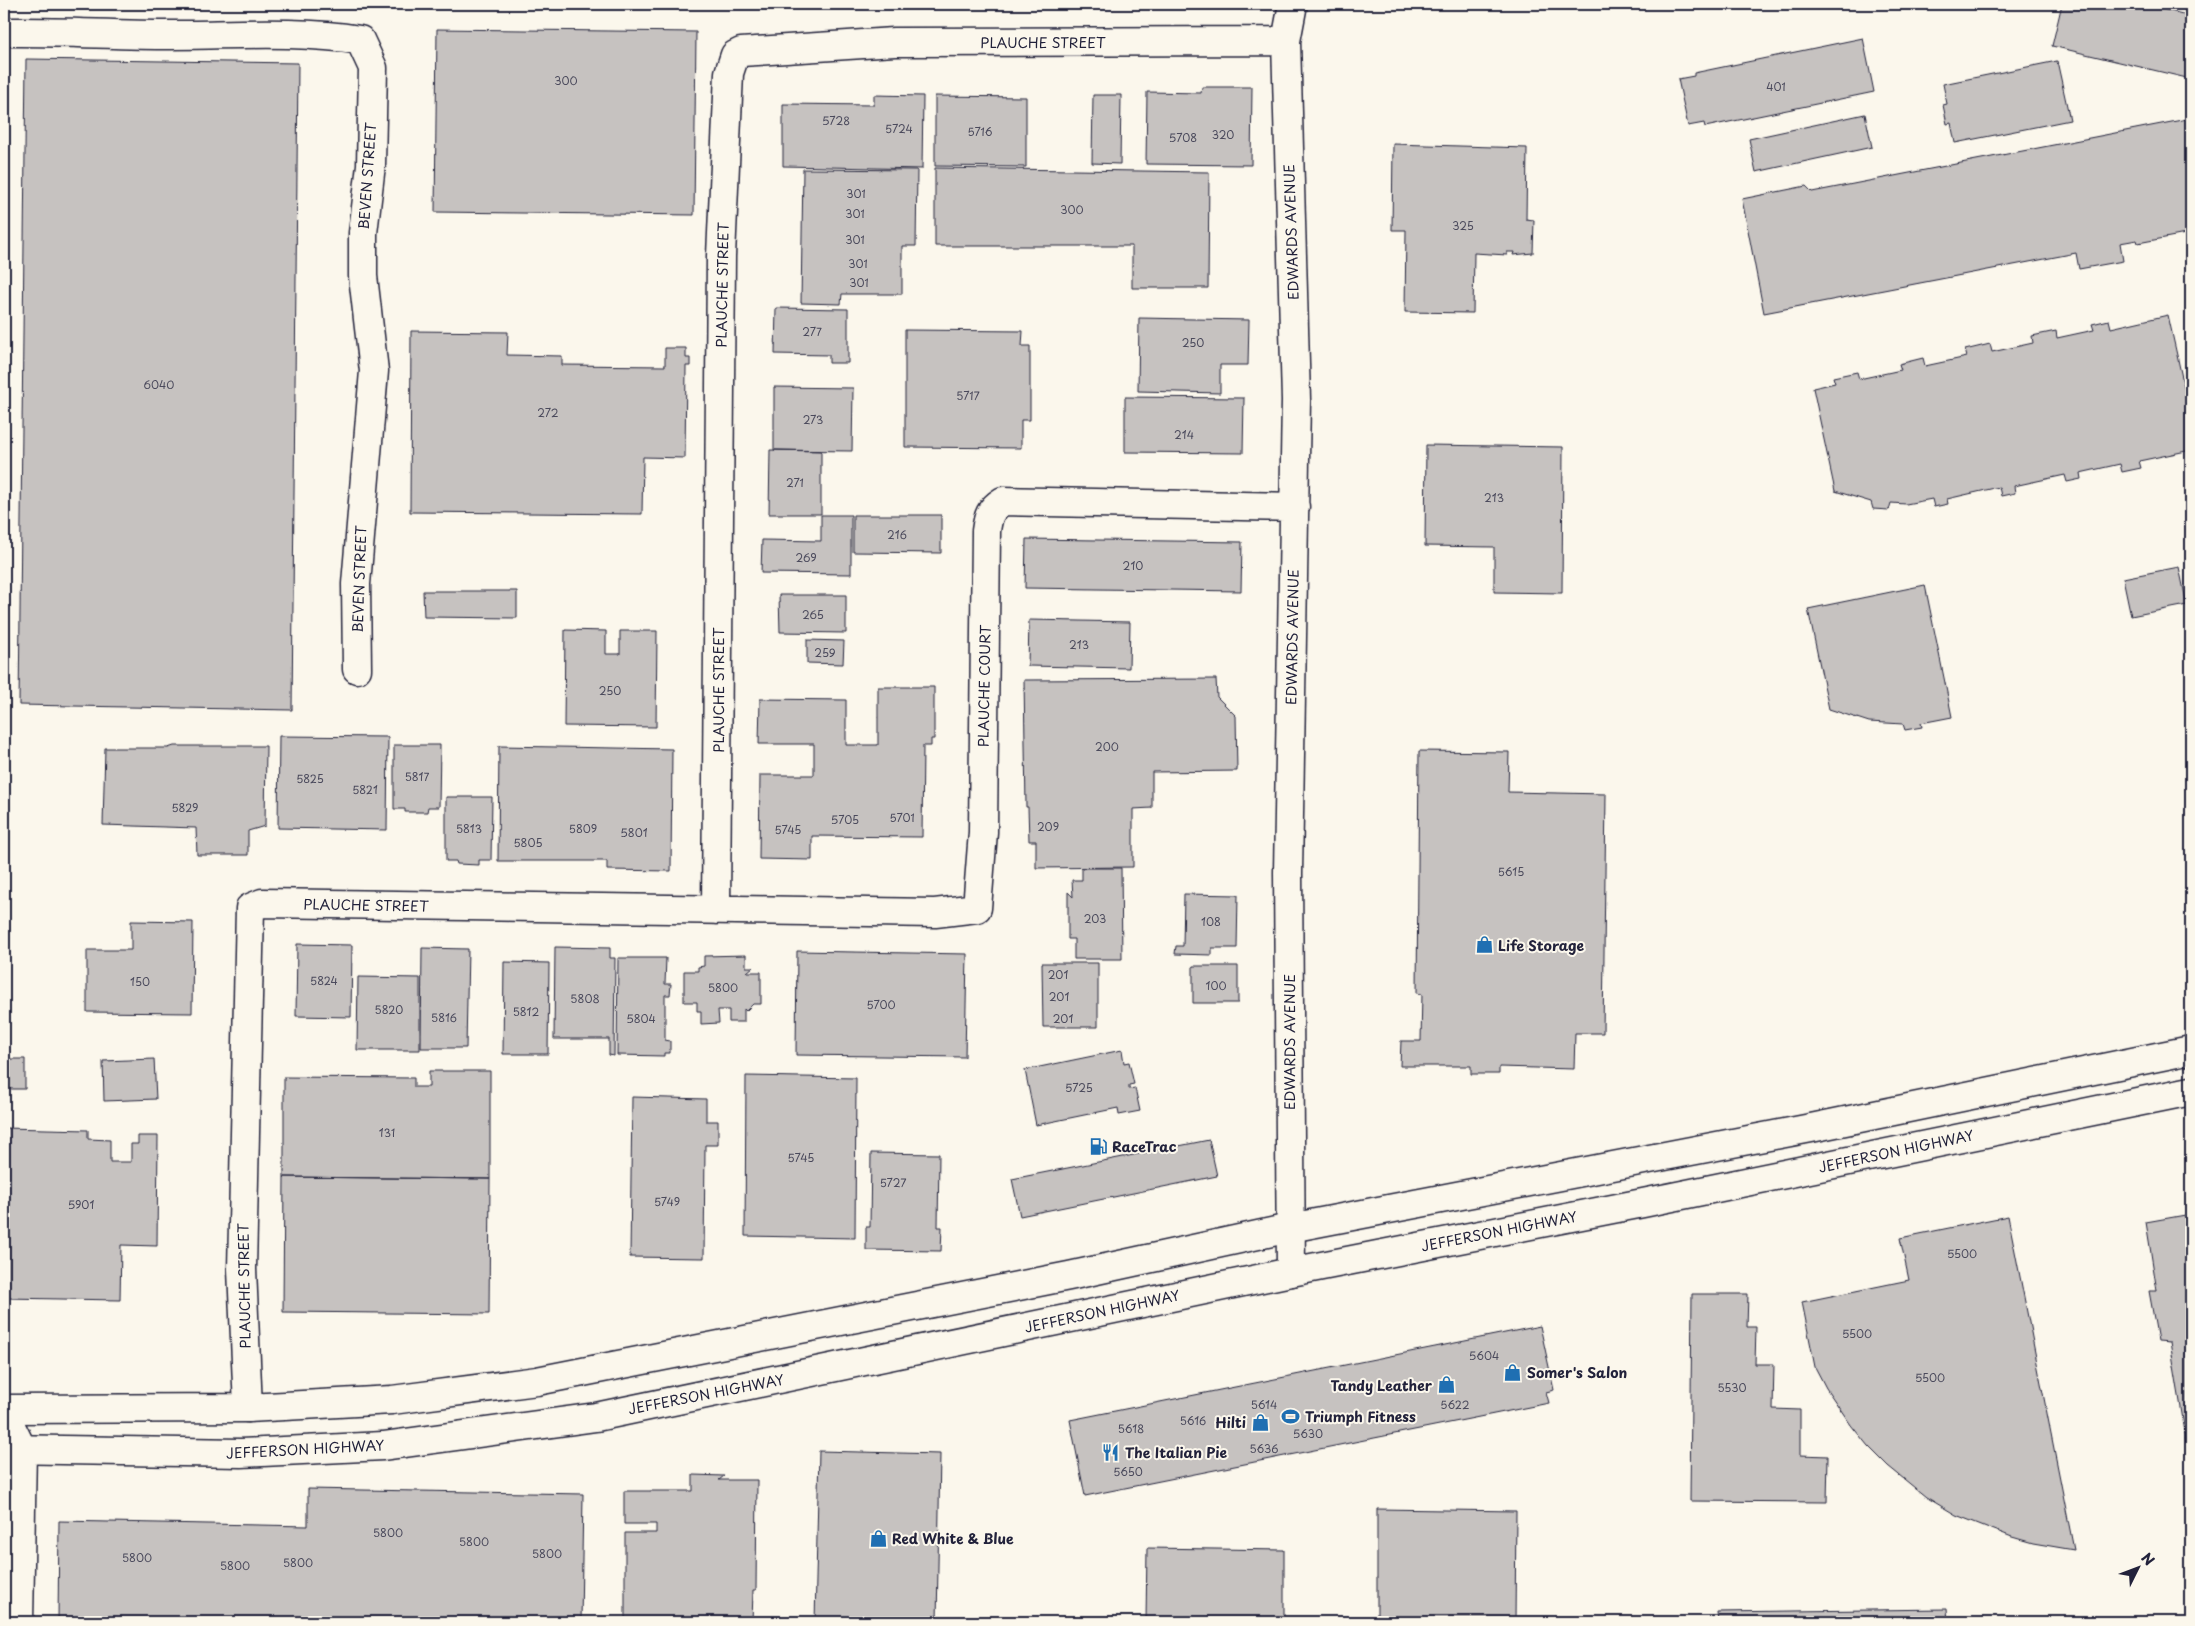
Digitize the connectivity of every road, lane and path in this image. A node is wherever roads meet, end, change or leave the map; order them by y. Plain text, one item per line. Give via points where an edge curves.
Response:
1 (1293, 4) edge
2 (4, 32) edge
3 (1286, 41) junction
4 (1295, 507) junction
5 (357, 669) dead end
6 (716, 910) junction
7 (2191, 1050) edge
8 (2191, 1091) edge
9 (1290, 1228) junction
10 (1291, 1272) junction
11 (248, 1408) junction
12 (4, 1410) edge
13 (13, 1449) edge
14 (20, 1622) edge

1 - 3 street, EDWARDS AVENUE
2 - 5 street, BEVEN STREET via 248,33 331,35 360,40 372,68 371,165 363,233 363,276 374,371 356,584
3 - 4 street, EDWARDS AVENUE via 1296,400
3 - 6 street, PLAUCHE STREET via 894,42 741,52 735,55 729,72 721,256
4 - 6 street, PLAUCHE COURT via 1003,501 994,507 988,514 986,531 983,832 977,908 935,913
4 - 9 street, EDWARDS AVENUE via 1288,867
6 - 11 street, PLAUCHE STREET via 262,903 250,908 242,1269
7 - 9 street via 1811,1128
8 - 10 street, JEFFERSON HIGHWAY
9 - 10 street, EDWARDS AVENUE
9 - 11 street via 1069,1276 537,1381 392,1400
10 - 13 street, JEFFERSON HIGHWAY via 566,1421 374,1446 241,1453
11 - 12 street
12 - 13 street
13 - 14 street

